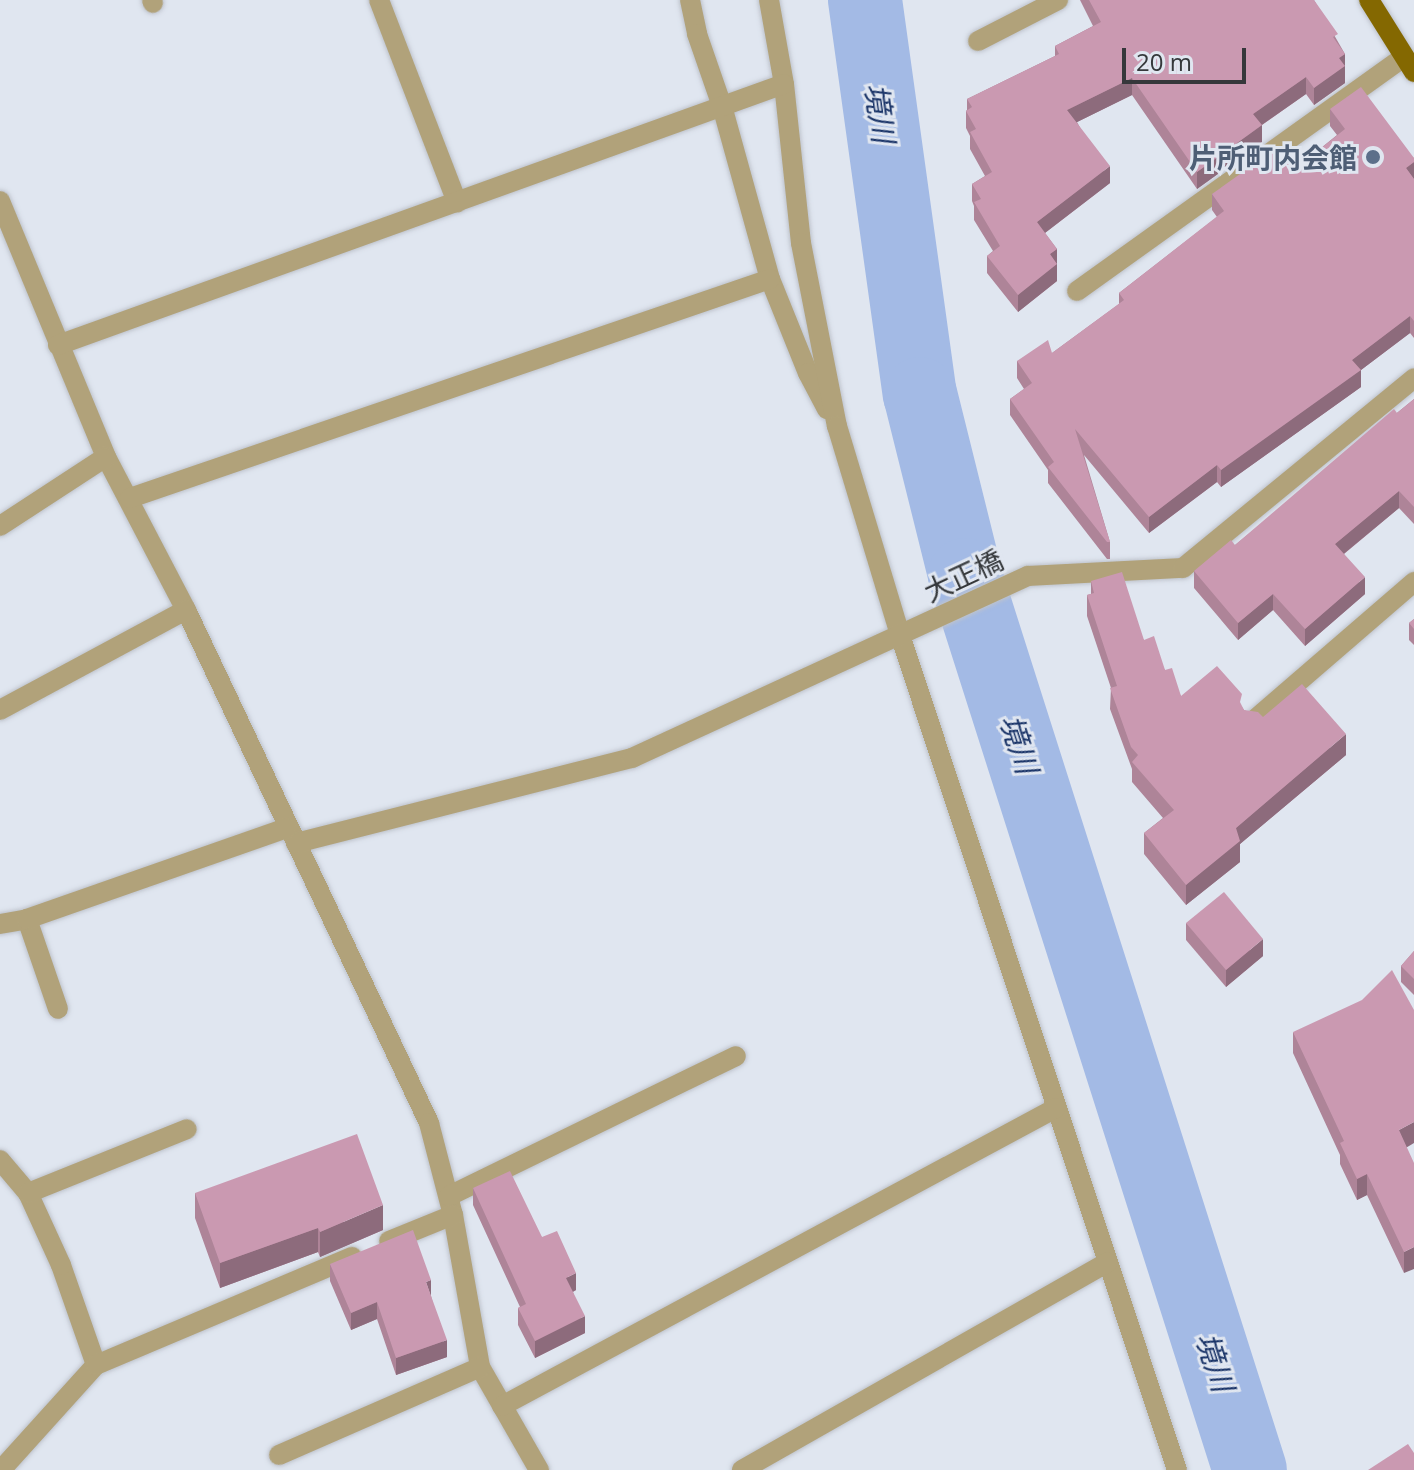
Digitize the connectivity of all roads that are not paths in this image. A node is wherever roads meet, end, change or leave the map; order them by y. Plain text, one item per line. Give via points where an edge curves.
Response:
1 (379, 0) edge
2 (690, 0) edge
3 (769, 0) edge
4 (1058, 0) edge
5 (1369, 0) edge
6 (978, 41) dead end
7 (1409, 64) edge
8 (784, 84) junction
9 (722, 106) junction
10 (0, 201) edge
11 (457, 202) junction
12 (770, 279) junction
13 (1077, 291) dead end
14 (58, 345) junction
15 (1414, 378) edge
16 (837, 426) junction
17 (106, 457) junction
18 (130, 498) junction
19 (0, 526) edge
20 (1414, 582) edge
21 (186, 610) junction
22 (900, 635) junction
23 (0, 710) edge
24 (1253, 721) edge
25 (292, 835) junction
26 (27, 919) junction
27 (0, 924) edge
28 (58, 1009) dead end
29 (736, 1056) dead end
30 (1056, 1108) junction
31 (187, 1129) dead end
32 (0, 1160) edge
33 (28, 1193) junction
34 (451, 1205) junction
35 (1107, 1263) junction
36 (96, 1365) junction
37 (480, 1367) junction
38 (502, 1406) junction
39 (279, 1455) dead end
40 (14, 1465) edge
41 (539, 1470) edge
42 (742, 1470) edge
43 (1177, 1470) edge

1 - 11 street
2 - 9 street
3 - 8 street
4 - 6 street
5 - 7 main road
7 - 13 street
8 - 9 street
8 - 16 street via 801,243
9 - 11 street
9 - 12 street
10 - 14 street
11 - 14 street
12 - 16 street via 808,373
12 - 18 street
14 - 17 street
15 - 22 street, 大正橋 via 1183,568 1028,576
16 - 22 street
17 - 18 street
17 - 19 street
18 - 21 street
20 - 24 street
21 - 23 street
21 - 25 street
22 - 25 street, 大正橋 via 632,758
22 - 30 street
25 - 26 street, 大正橋
25 - 34 street via 429,1123
26 - 27 street, 大正橋
26 - 28 street
29 - 34 street
30 - 35 street
30 - 38 street
31 - 33 street
32 - 33 street
33 - 36 street via 61,1265
34 - 36 street
34 - 37 street
35 - 42 street
35 - 43 street
36 - 40 street
37 - 38 street
37 - 39 street
38 - 41 street

